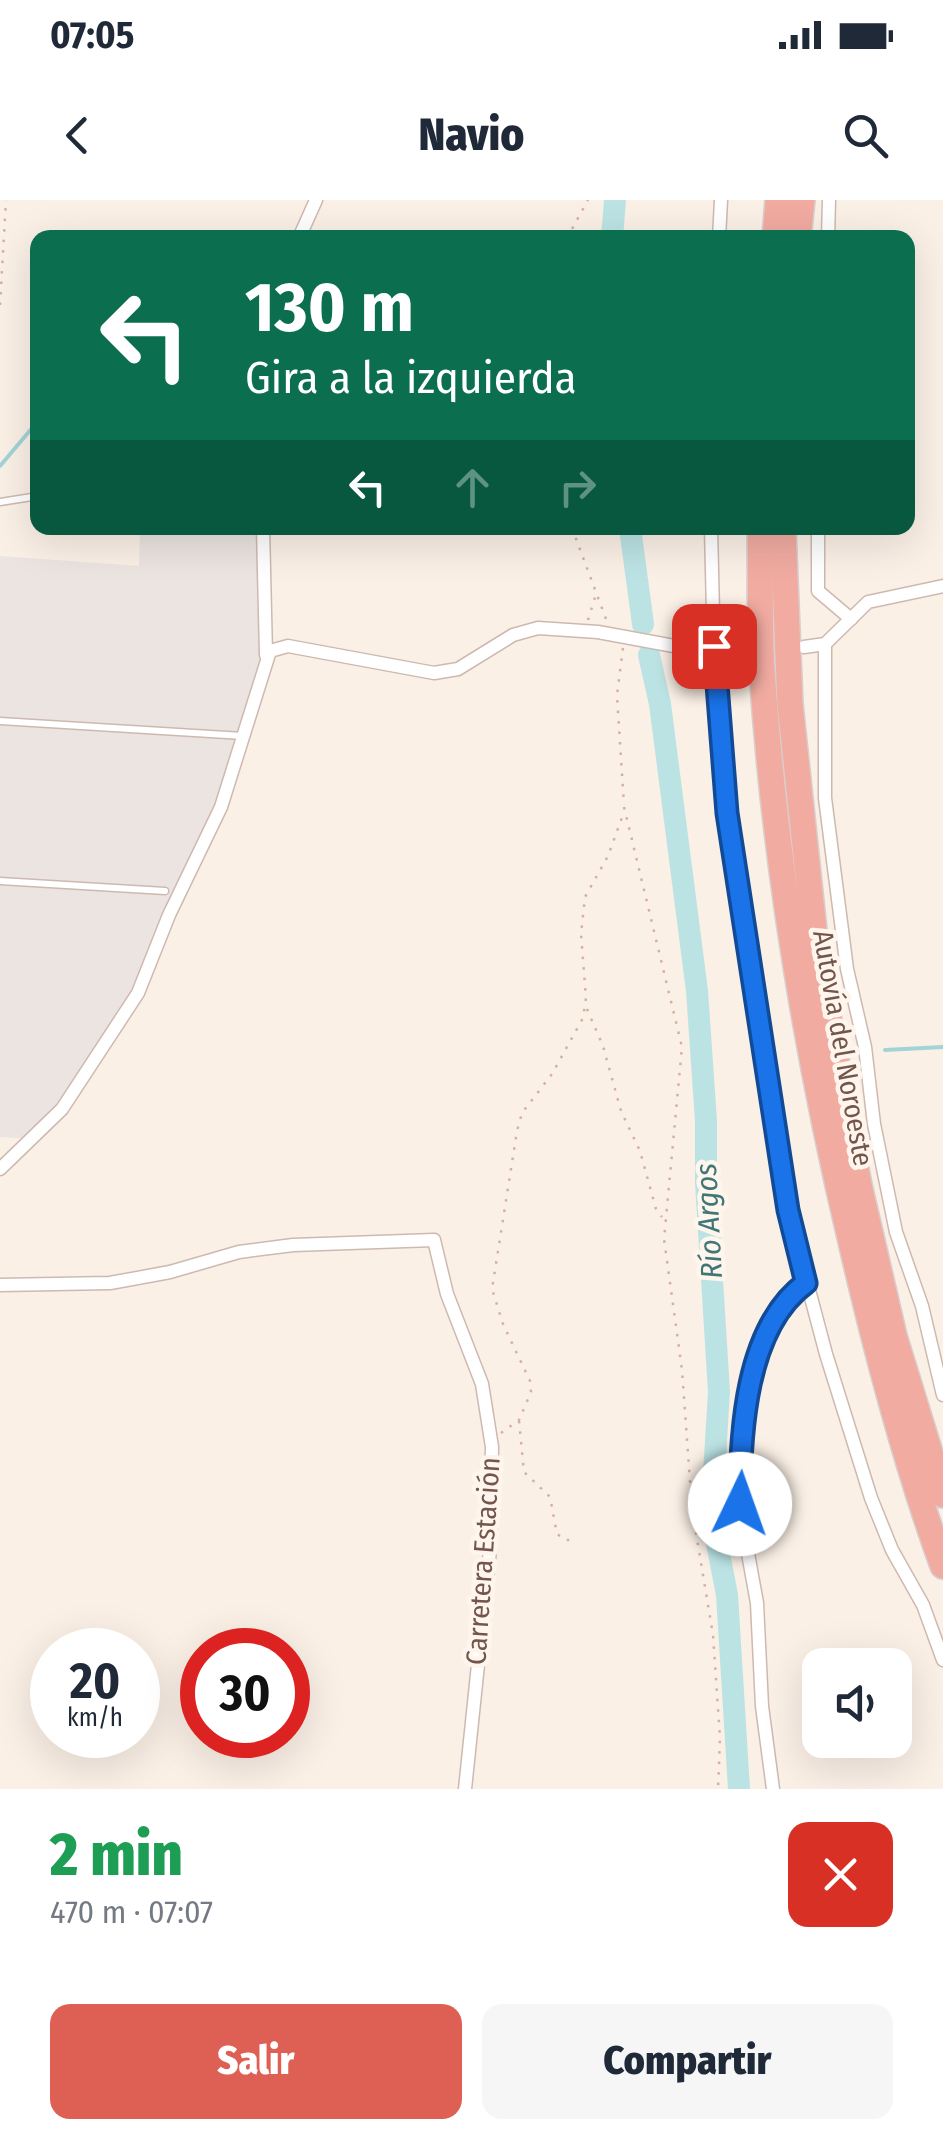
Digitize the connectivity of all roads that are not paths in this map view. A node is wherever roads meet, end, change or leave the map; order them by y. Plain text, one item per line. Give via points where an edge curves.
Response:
1 (316, 200) edge
2 (722, 200) edge
3 (778, 200) edge
4 (802, 200) edge
5 (829, 200) edge
6 (303, 230) edge
7 (719, 230) edge
8 (776, 230) edge
9 (799, 230) edge
10 (828, 230) edge
11 (30, 497) edge
12 (0, 502) edge
13 (264, 535) edge
14 (711, 535) edge
15 (760, 535) edge
16 (784, 535) edge
17 (818, 535) edge
18 (943, 586) edge
19 (851, 619) junction
20 (826, 644) junction
21 (714, 646) junction
22 (744, 646) dead end
23 (804, 646) dead end
24 (266, 654) junction
25 (0, 721) edge
26 (245, 736) junction
27 (0, 882) edge
28 (165, 890) dead end
29 (0, 1169) edge
30 (806, 1283) junction
31 (0, 1285) edge
32 (943, 1395) edge
33 (943, 1495) edge
34 (943, 1566) edge
35 (943, 1660) edge
36 (465, 1789) edge
37 (773, 1789) edge

1 - 6 street
2 - 7 street
3 - 8 highway
4 - 9 highway
5 - 10 street
11 - 12 lane
13 - 24 street
14 - 21 street
15 - 34 highway, Autovía del Noroeste via 762,669 810,1048 874,1340
16 - 33 highway, Autovía del Noroeste via 790,704 816,949 890,1317
17 - 19 street via 818,591
18 - 19 street via 868,602
19 - 20 street
20 - 23 street
20 - 32 street via 825,798 847,969 892,1215
21 - 22 street
21 - 24 street via 527,630 474,662 434,673 288,646
21 - 30 street via 727,813 788,1210
24 - 26 street
25 - 26 lane
26 - 29 street via 221,806 132,1003 62,1109
27 - 28 lane
30 - 35 street via 871,1498
30 - 37 street via 778,1308 755,1358 740,1474
31 - 36 street, Carretera Estación via 110,1283 239,1252 311,1244 430,1239 437,1246 447,1294 482,1384 491,1439 490,1550

